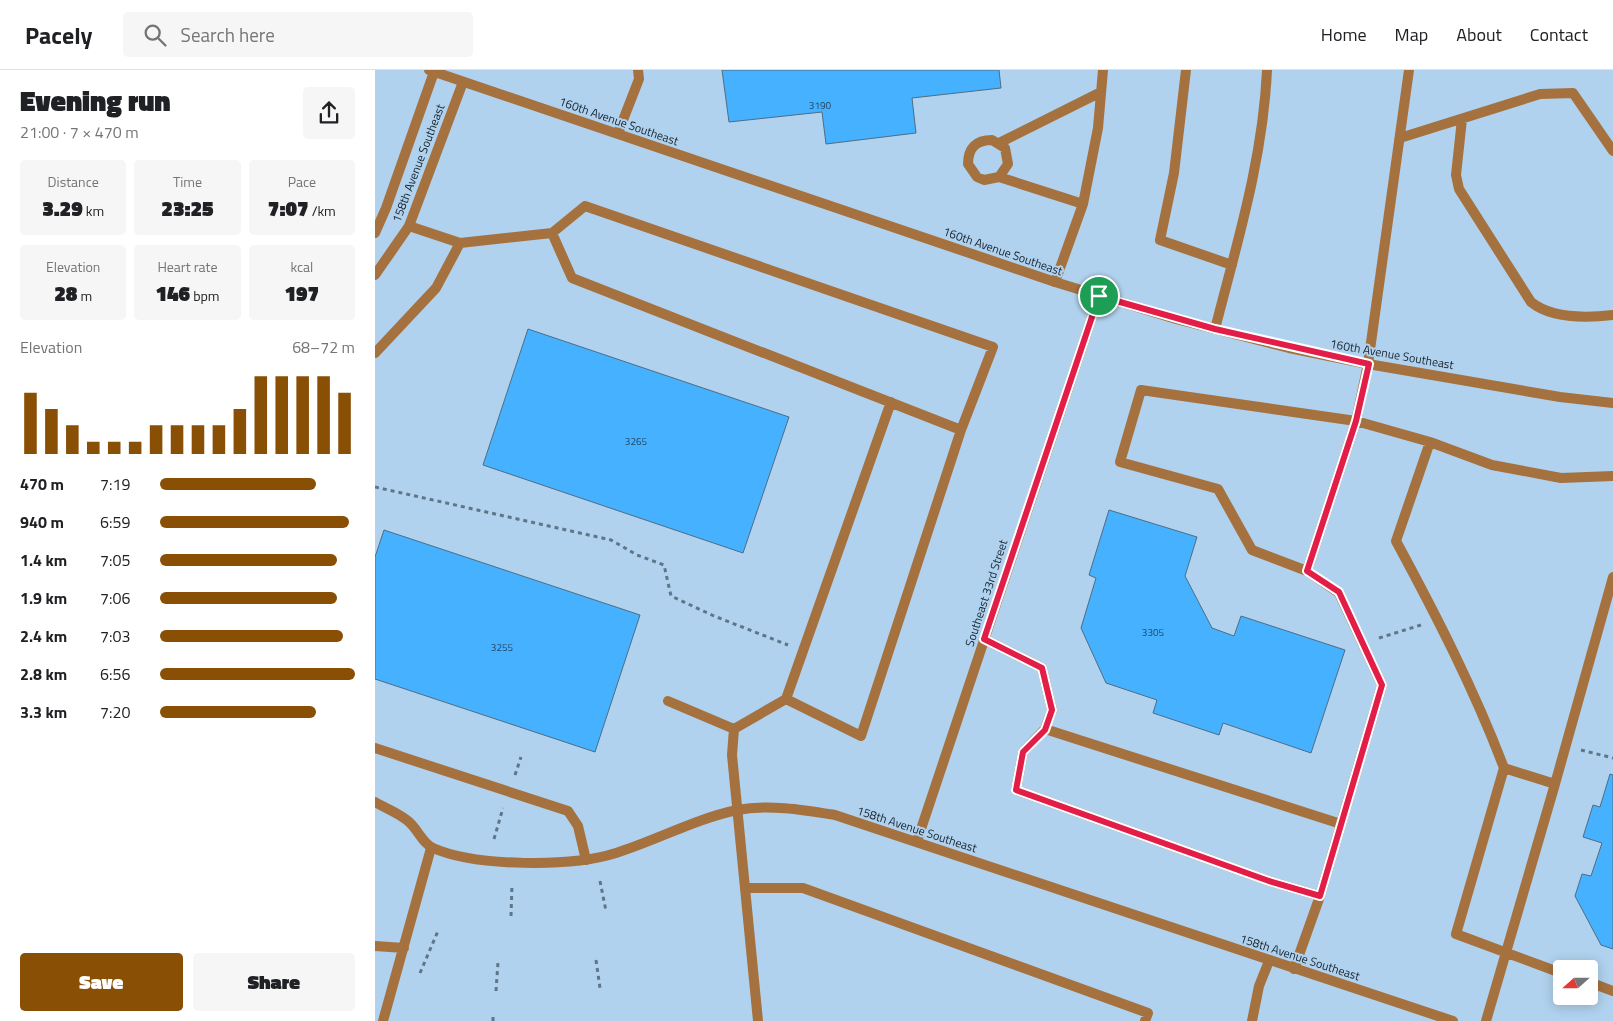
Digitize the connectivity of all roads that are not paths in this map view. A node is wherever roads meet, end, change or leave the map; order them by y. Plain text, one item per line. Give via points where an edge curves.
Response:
1 (639, 70) edge
2 (1103, 70) edge
3 (1186, 70) edge
4 (1267, 70) edge
5 (1409, 70) edge
6 (431, 71) edge
7 (449, 73) edge
8 (463, 82) junction
9 (1101, 92) junction
10 (1462, 119) junction
11 (618, 133) junction
12 (1399, 138) junction
13 (999, 143) junction
14 (1613, 151) edge
15 (999, 177) junction
16 (1083, 204) junction
17 (409, 226) junction
18 (375, 233) edge
19 (552, 233) junction
20 (460, 243) junction
21 (1232, 265) junction
22 (375, 275) edge
23 (1055, 282) junction
24 (1099, 296) junction
25 (1613, 315) edge
26 (1215, 329) junction
27 (375, 353) edge
28 (1369, 364) junction
29 (891, 402) junction
30 (1613, 403) edge
31 (1356, 421) junction
32 (961, 430) junction
33 (1430, 442) junction
34 (1613, 476) edge
35 (1307, 571) junction
36 (1613, 577) edge
37 (984, 639) junction
38 (786, 699) junction
39 (667, 701) dead end
40 (734, 729) junction
41 (1045, 730) junction
42 (375, 748) edge
43 (1504, 768) junction
44 (1555, 784) junction
45 (375, 802) edge
46 (739, 810) junction
47 (1341, 824) junction
48 (917, 841) junction
49 (431, 848) junction
50 (586, 860) junction
51 (745, 888) junction
52 (1320, 896) junction
53 (375, 946) edge
54 (403, 948) junction
55 (1506, 955) junction
56 (1269, 961) junction
57 (1294, 969) junction
58 (1553, 970) edge
59 (1598, 985) edge
60 (1613, 990) edge
61 (383, 1021) edge
62 (758, 1021) edge
63 (1145, 1021) edge
64 (1252, 1021) edge
65 (1453, 1021) edge
66 (1486, 1021) edge

1 - 11 street via 639,79
2 - 9 street
3 - 21 street via 1174,173 1160,240
4 - 21 street via 1253,182
5 - 12 street
6 - 7 street, 160th Avenue Southeast
6 - 18 street, 158th Avenue Southeast
7 - 8 street, 160th Avenue Southeast
8 - 11 street, 160th Avenue Southeast
8 - 17 street, 158th Avenue Southeast
9 - 13 street
9 - 16 street via 1098,128
10 - 12 street
10 - 14 street via 1540,94 1573,94
10 - 25 street via 1456,175 1459,189 1531,302 1540,310 1555,313 1590,318
11 - 23 street, 160th Avenue Southeast
12 - 28 street
13 - 15 street via 1008,156 1005,171
13 - 15 street via 992,140 977,143 971,148 968,164 977,177 984,180
15 - 16 street
16 - 23 street
17 - 20 street
17 - 22 street, 158th Avenue Southeast
19 - 20 street
19 - 29 street via 572,278
19 - 32 street via 585,206 993,347
20 - 27 street via 436,288
21 - 26 street
23 - 24 street, 160th Avenue Southeast
24 - 26 street, 160th Avenue Southeast
24 - 37 street, Southeast 33rd Street
26 - 28 street, 160th Avenue Southeast
28 - 30 street, 160th Avenue Southeast via 1559,397
28 - 31 street
29 - 32 street
29 - 38 street
31 - 33 street
31 - 35 street
31 - 35 street via 1141,390 1120,462 1218,489 1252,550
32 - 38 street via 861,736
33 - 34 street via 1500,467 1561,478
33 - 43 street via 1395,541 1482,710
35 - 47 street via 1339,592 1382,685
36 - 44 street
37 - 41 street via 1042,668 1052,710
37 - 48 street, Southeast 33rd Street
38 - 40 street
39 - 40 street
40 - 46 street via 732,755
41 - 47 street
41 - 52 street via 1023,752 1016,790 1269,881
42 - 50 street via 568,811 578,826
43 - 44 street
43 - 55 street via 1456,934
44 - 55 street
45 - 49 street via 407,820
46 - 48 street, 158th Avenue Southeast via 796,809 835,815
46 - 50 street, 158th Avenue Southeast via 708,818 616,853
46 - 51 street
47 - 52 street
48 - 56 street, 158th Avenue Southeast
49 - 50 street, 158th Avenue Southeast via 499,862
49 - 54 street
51 - 62 street
51 - 63 street via 803,888 1148,1012
52 - 57 street
53 - 54 street
54 - 61 street
55 - 58 street
55 - 66 street
56 - 57 street, 158th Avenue Southeast
56 - 64 street via 1259,986
57 - 65 street, 158th Avenue Southeast
59 - 60 street

